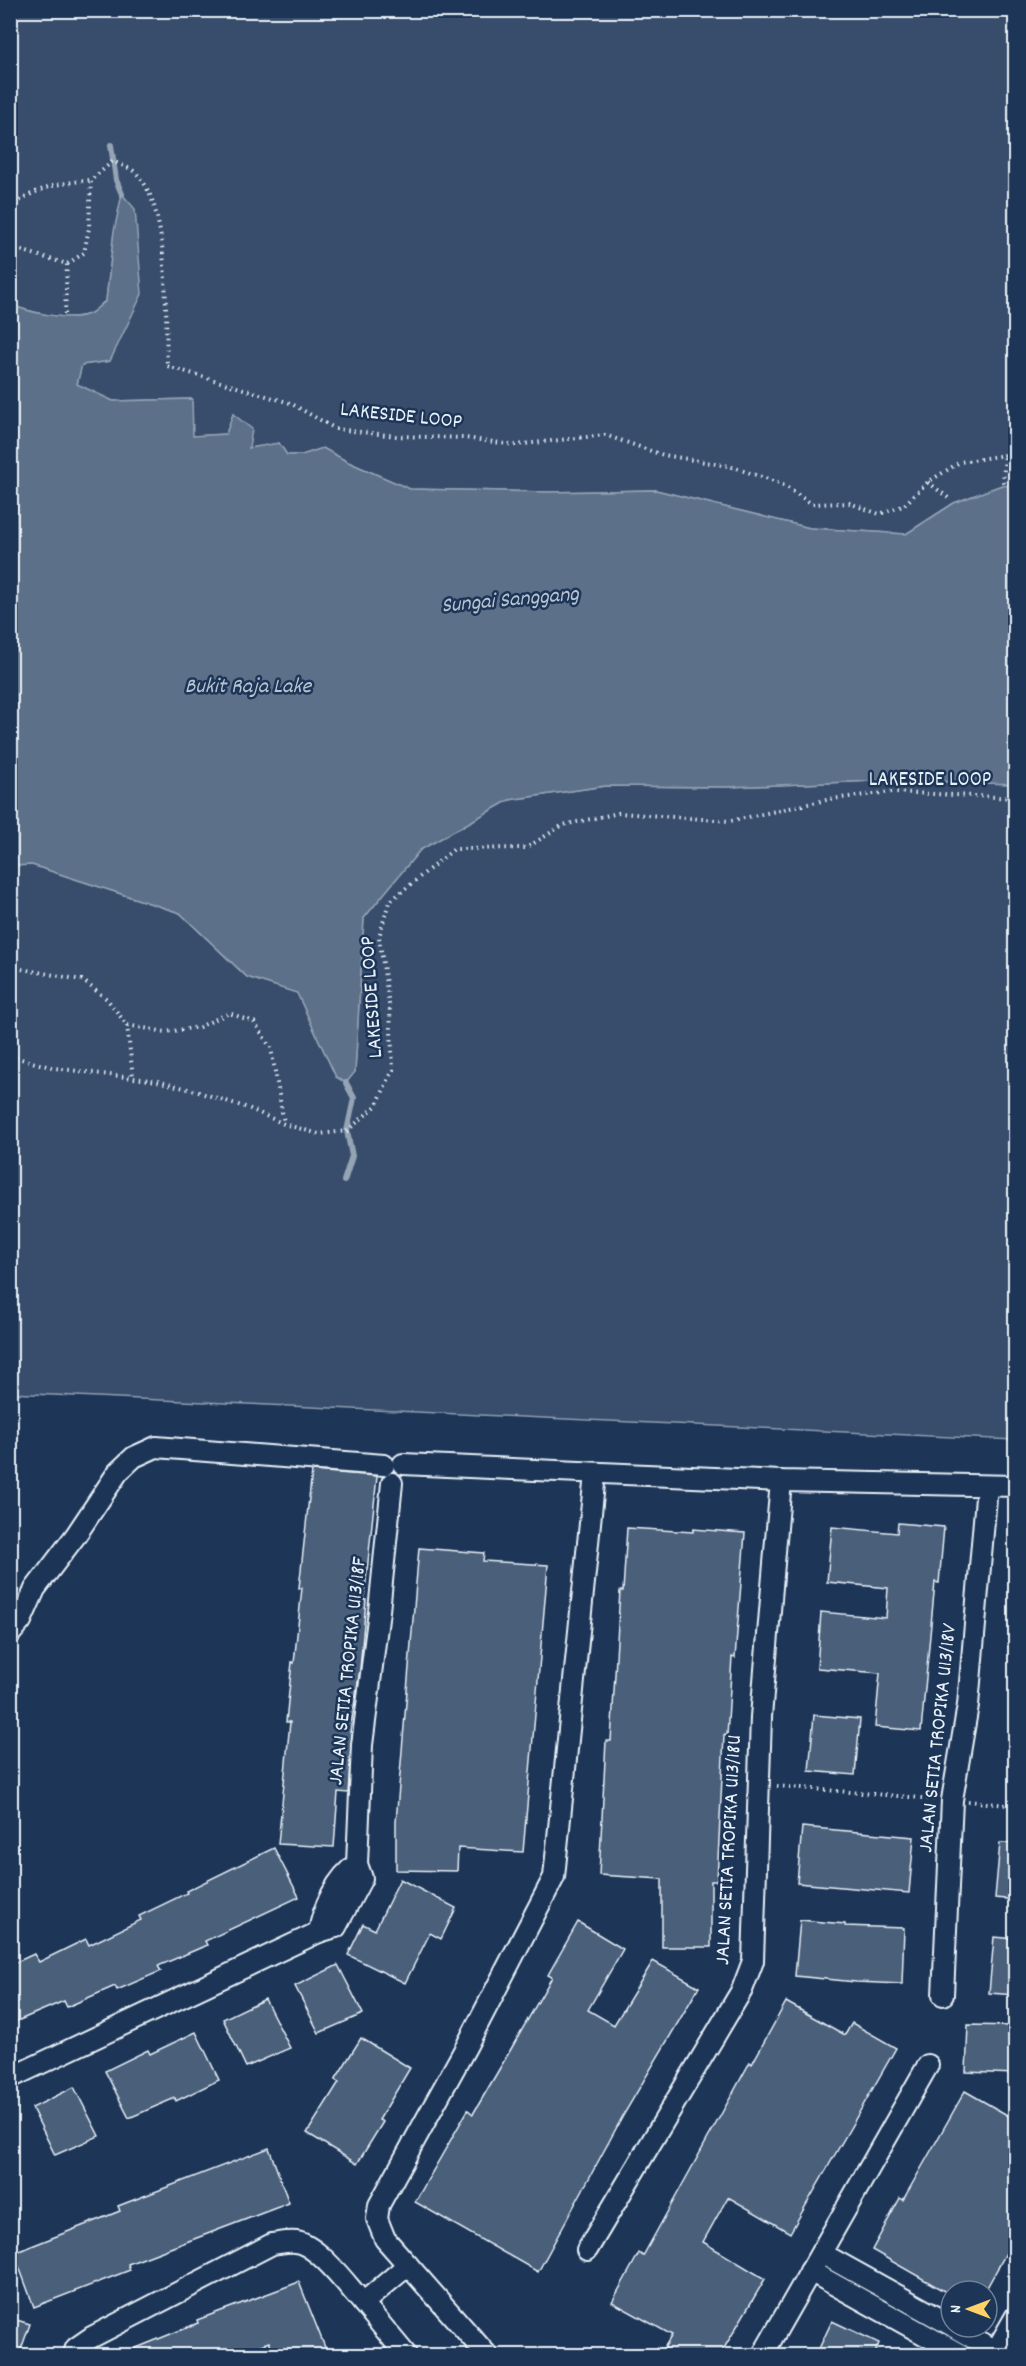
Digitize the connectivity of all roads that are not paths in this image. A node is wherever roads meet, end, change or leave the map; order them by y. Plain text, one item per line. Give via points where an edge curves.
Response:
1 (393, 1464) junction
2 (595, 1474) junction
3 (781, 1480) junction
4 (987, 1486) junction
5 (1016, 1486) edge
6 (35, 1589) junction
7 (10, 1604) edge
8 (10, 1634) edge
9 (943, 1995) dead end
10 (928, 2065) dead end
11 (10, 2078) edge
12 (587, 2250) dead end
13 (821, 2253) junction
14 (408, 2265) junction
15 (810, 2271) junction
16 (363, 2303) junction
17 (1016, 2316) edge
18 (939, 2318) edge
19 (974, 2339) edge
20 (998, 2354) edge
21 (73, 2355) edge
22 (407, 2355) edge
23 (488, 2355) edge
24 (762, 2355) edge
25 (963, 2355) edge

1 - 2 street
1 - 6 street via 156,1447 134,1457 118,1472
1 - 11 street, JALAN SETIA TROPIKA U13/18F via 383,1476 392,1483 362,1745 357,1864 345,1871 321,1915 319,1932
2 - 3 street
2 - 14 street via 554,1877 379,2205 377,2219 385,2239
3 - 4 street
3 - 12 street, JALAN SETIA TROPIKA U13/18U via 761,1717 753,1961 742,1990
4 - 5 street
4 - 9 street, JALAN SETIA TROPIKA U13/18V via 968,1706 952,1800
6 - 7 street
6 - 8 street via 21,1621
10 - 13 street
13 - 15 street
13 - 18 street
14 - 16 street
14 - 23 street
15 - 24 street
15 - 25 street
16 - 21 street via 314,2249 296,2242 272,2244 92,2337 76,2348
16 - 22 street
17 - 20 street
19 - 20 street

